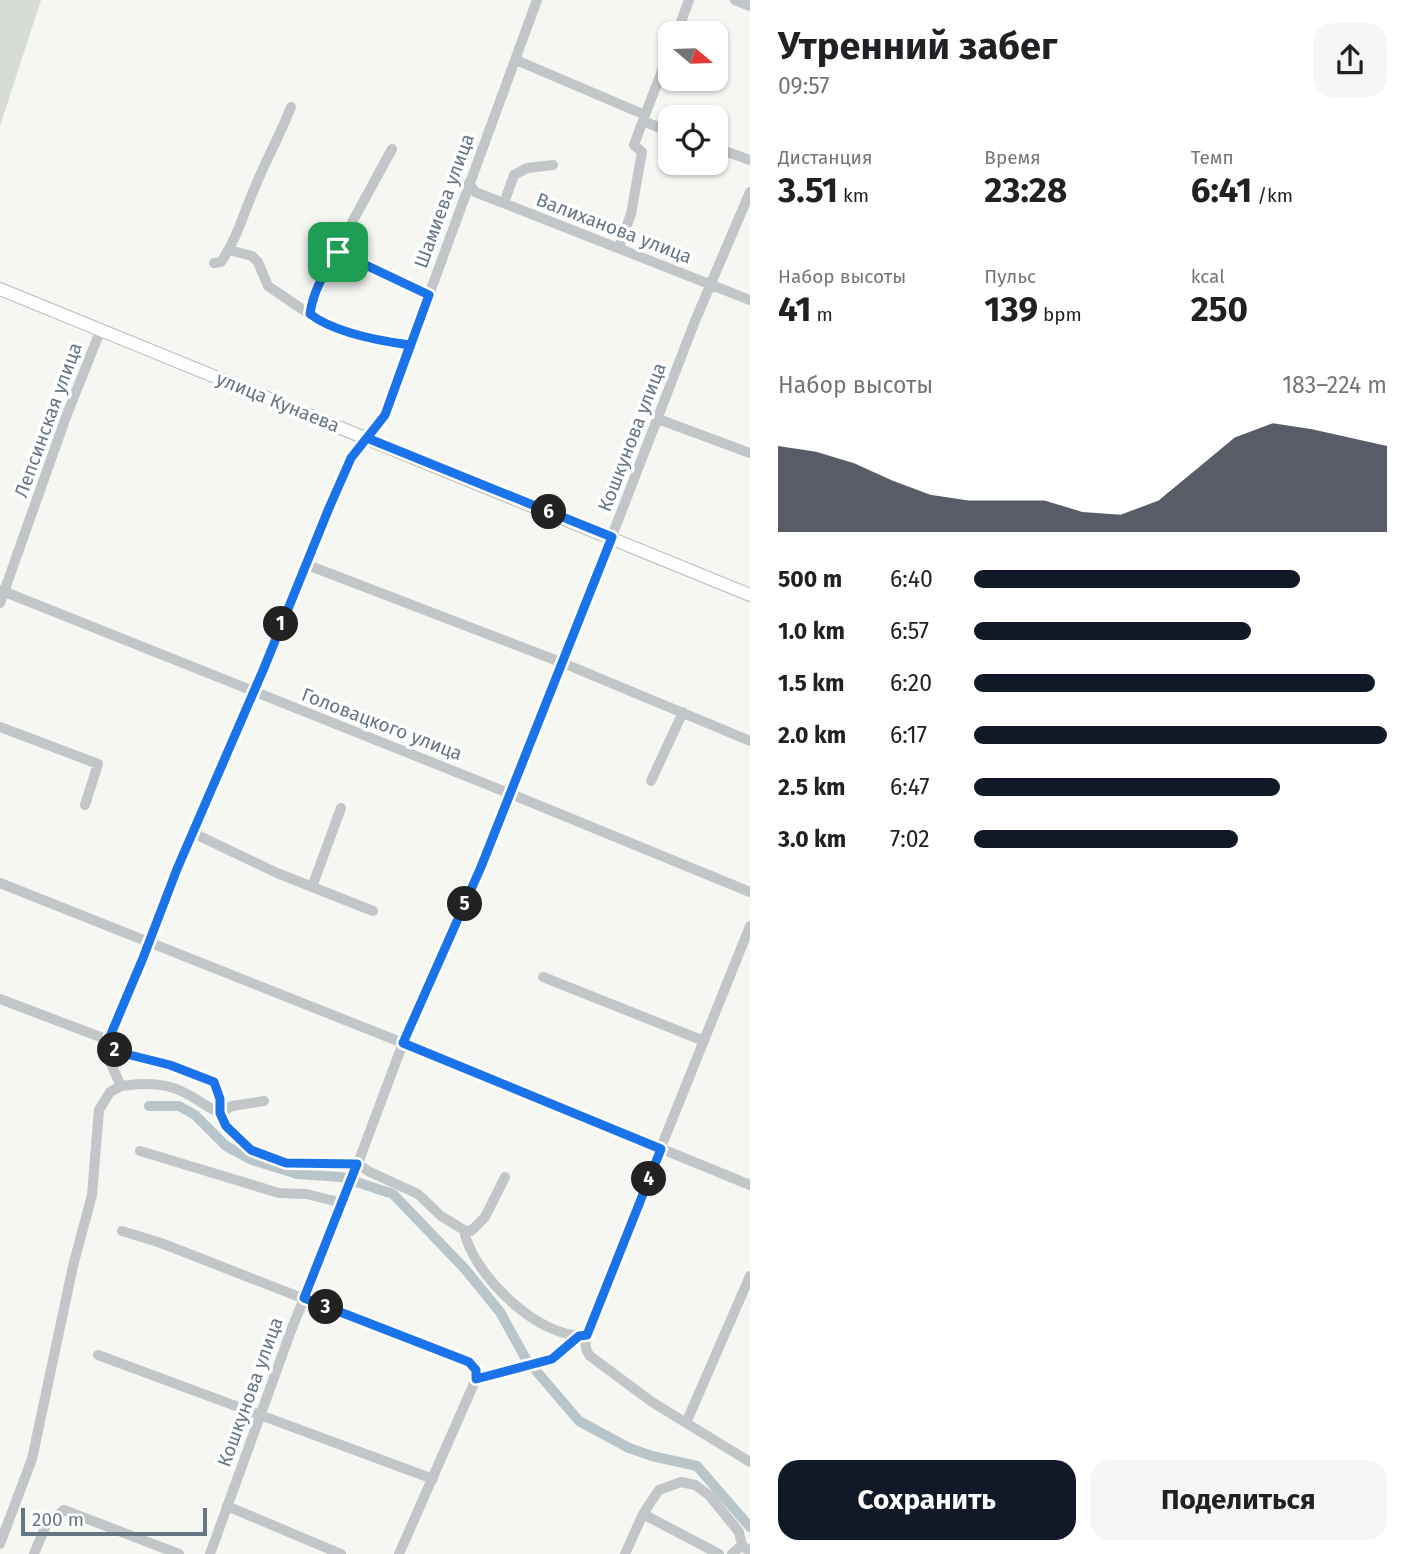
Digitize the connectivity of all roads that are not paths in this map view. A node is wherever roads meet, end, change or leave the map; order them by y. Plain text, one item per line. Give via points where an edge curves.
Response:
1 (537, 0) edge
2 (689, 0) edge
3 (735, 0) edge
4 (750, 6) edge
5 (681, 21) edge
6 (516, 60) junction
7 (658, 89) edge
8 (291, 107) dead end
9 (644, 118) junction
10 (658, 126) edge
11 (392, 149) dead end
12 (728, 152) edge
13 (750, 160) edge
14 (553, 165) dead end
15 (470, 183) junction
16 (750, 192) edge
17 (504, 203) junction
18 (619, 247) junction
19 (229, 250) junction
20 (338, 252) junction
21 (214, 263) dead end
22 (712, 285) junction
23 (0, 289) edge
24 (429, 295) junction
25 (750, 300) edge
26 (310, 314) junction
27 (100, 329) junction
28 (410, 345) junction
29 (658, 419) junction
30 (367, 438) junction
31 (750, 453) edge
32 (612, 537) junction
33 (305, 564) junction
34 (2, 591) edge
35 (750, 595) edge
36 (0, 603) edge
37 (563, 663) junction
38 (253, 693) junction
39 (683, 712) junction
40 (0, 727) edge
41 (750, 741) edge
42 (651, 781) dead end
43 (511, 794) junction
44 (85, 805) dead end
45 (341, 808) dead end
46 (193, 834) junction
47 (0, 883) edge
48 (312, 887) junction
49 (750, 892) edge
50 (373, 912) dead end
51 (750, 926) edge
52 (149, 941) junction
53 (543, 977) dead end
54 (0, 999) edge
55 (111, 1035) junction
56 (704, 1041) junction
57 (403, 1043) junction
58 (121, 1086) junction
59 (264, 1101) dead end
60 (220, 1113) junction
61 (661, 1149) junction
62 (140, 1151) dead end
63 (356, 1167) junction
64 (505, 1177) dead end
65 (750, 1185) edge
66 (343, 1203) junction
67 (464, 1230) junction
68 (122, 1231) dead end
69 (750, 1276) edge
70 (304, 1298) junction
71 (583, 1336) junction
72 (98, 1355) dead end
73 (476, 1379) junction
74 (261, 1416) junction
75 (686, 1423) junction
76 (750, 1462) edge
77 (433, 1479) junction
78 (228, 1506) junction
79 (643, 1514) junction
80 (0, 1544) edge
81 (746, 1549) edge
82 (34, 1554) edge
83 (179, 1554) edge
84 (210, 1554) edge
85 (341, 1554) edge
86 (399, 1554) edge
87 (625, 1554) edge
88 (719, 1554) edge
89 (732, 1554) edge

1 - 6 street, Шамиева улица
2 - 5 street
3 - 4 street
6 - 9 street
6 - 15 street, Шамиева улица
7 - 9 street
8 - 19 street
9 - 10 street
9 - 18 street via 634,145 642,152 631,214
11 - 20 street
12 - 13 street
14 - 17 street via 514,174
15 - 17 street, Валиханова улица via 475,192
15 - 24 street, Шамиева улица
16 - 22 street, Кошкунова улица
17 - 18 street, Валиханова улица
18 - 22 street, Валиханова улица
19 - 21 street via 221,262
19 - 26 street via 252,256 268,286
20 - 24 street
20 - 26 street via 319,283
22 - 25 street, Валиханова улица
22 - 29 street, Кошкунова улица
23 - 27 main road, улица Кунаева
24 - 28 street, Шамиева улица
26 - 28 street via 346,331
27 - 30 main road, улица Кунаева
27 - 34 street, Лепсинская улица
28 - 30 street, Шамиева улица via 385,415
29 - 31 street
29 - 32 street, Кошкунова улица
30 - 32 main road, улица Кунаева
30 - 33 street, Шамиева улица via 345,470
32 - 35 main road, улица Кунаева
32 - 37 street, Кошкунова улица
33 - 37 street
33 - 38 street, Шамиева улица
34 - 36 street, Лепсинская улица
34 - 38 street, Головацкого улица
37 - 39 street
37 - 43 street, Кошкунова улица
38 - 43 street, Головацкого улица
38 - 46 street, Шамиева улица
39 - 41 street
39 - 42 street
40 - 44 street via 98,764
43 - 49 street, Головацкого улица
43 - 57 street, Кошкунова улица
45 - 48 street
46 - 48 street
46 - 52 street, Шамиева улица
47 - 52 street
48 - 50 street
51 - 56 street
52 - 55 street, Шамиева улица
52 - 57 street
53 - 56 street
54 - 55 street via 103,1038
55 - 58 street via 110,1062
55 - 60 street via 118,1052 214,1082
56 - 61 street
57 - 61 street
57 - 63 street, Кошкунова улица
58 - 60 street via 142,1083 181,1090
58 - 80 street via 110,1092 99,1110 92,1195 32,1459
59 - 60 street via 232,1106
60 - 63 street via 238,1139 263,1156 286,1163
61 - 65 street
61 - 71 street
62 - 66 street via 278,1193
63 - 66 street, Кошкунова улица
63 - 67 street via 418,1195
64 - 67 street via 485,1217 471,1231
66 - 70 street, Кошкунова улица
67 - 71 street via 466,1243 485,1275 529,1317 560,1333
68 - 70 street
69 - 75 street
70 - 73 street via 469,1362
70 - 74 street, Кошкунова улица
71 - 73 street via 552,1359
71 - 75 street via 590,1356
72 - 74 street
73 - 77 street
74 - 77 street
74 - 78 street, Кошкунова улица
75 - 76 street
77 - 86 street
78 - 84 street, Кошкунова улица
78 - 85 street
79 - 81 street via 659,1490 681,1482 695,1485 739,1532
79 - 87 street
79 - 88 street
81 - 89 street
82 - 83 street via 46,1525 64,1510

